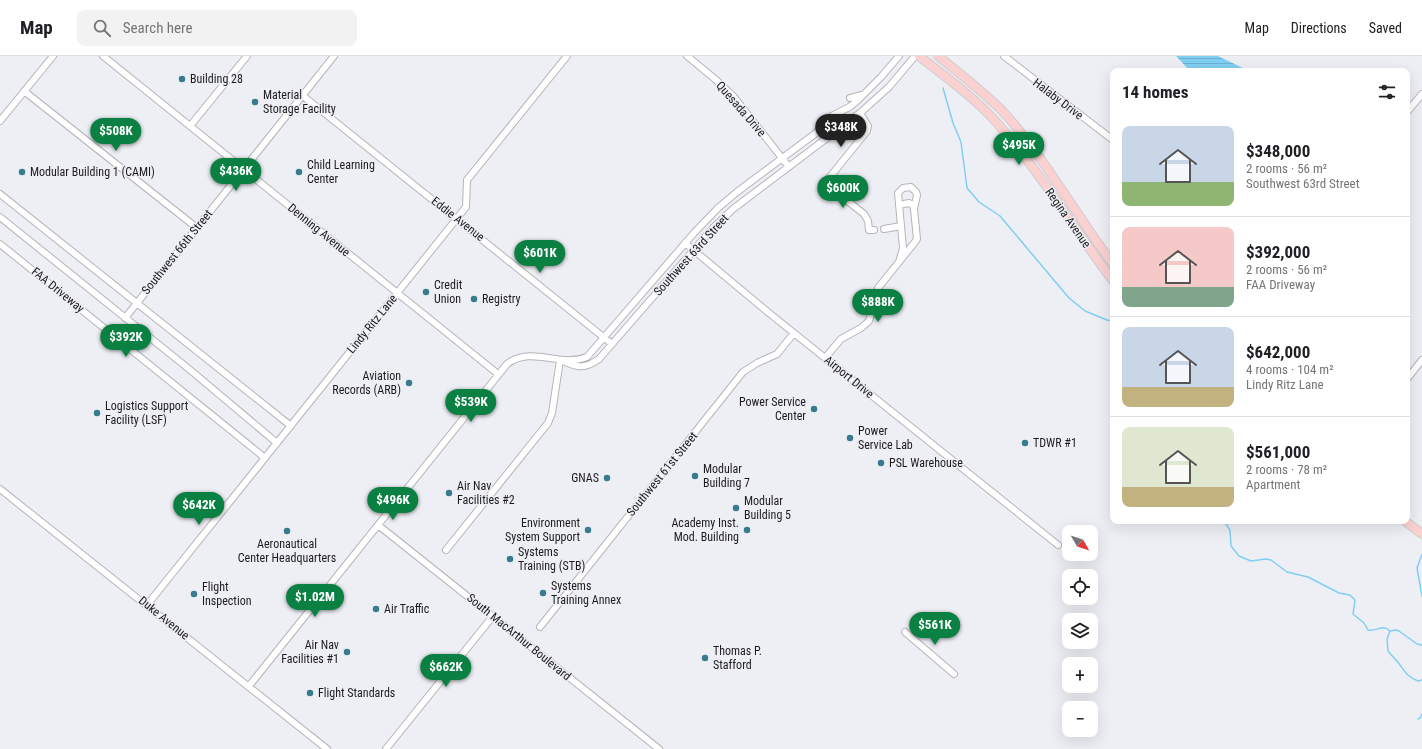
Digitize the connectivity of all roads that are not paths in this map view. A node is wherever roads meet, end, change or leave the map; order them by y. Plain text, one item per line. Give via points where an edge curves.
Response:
1 (53, 56) edge
2 (103, 56) edge
3 (247, 56) edge
4 (334, 56) edge
5 (567, 56) edge
6 (687, 56) edge
7 (899, 56) edge
8 (915, 56) edge
9 (919, 56) edge
10 (938, 56) edge
11 (1004, 56) edge
12 (869, 90) junction
13 (24, 91) junction
14 (1422, 94) edge
15 (302, 95) junction
16 (850, 98) dead end
17 (1410, 108) edge
18 (860, 113) junction
19 (0, 121) edge
20 (190, 126) junction
21 (1110, 138) edge
22 (782, 158) junction
23 (789, 167) junction
24 (244, 169) junction
25 (0, 194) edge
26 (899, 204) junction
27 (914, 209) junction
28 (0, 217) edge
29 (456, 218) junction
30 (901, 226) junction
31 (196, 228) junction
32 (884, 228) dead end
33 (872, 230) dead end
34 (685, 243) junction
35 (0, 244) edge
36 (694, 250) junction
37 (1110, 260) edge
38 (899, 262) junction
39 (1110, 277) edge
40 (397, 292) junction
41 (136, 303) junction
42 (125, 318) junction
43 (794, 333) junction
44 (605, 336) junction
45 (612, 344) junction
46 (825, 358) junction
47 (560, 360) junction
48 (1422, 360) edge
49 (498, 374) junction
50 (1410, 375) edge
51 (291, 426) junction
52 (277, 443) junction
53 (265, 458) junction
54 (0, 489) edge
55 (378, 524) junction
56 (1409, 524) edge
57 (1422, 534) edge
58 (1058, 545) dead end
59 (446, 550) dead end
60 (147, 605) junction
61 (493, 616) junction
62 (540, 627) dead end
63 (905, 632) dead end
64 (954, 674) dead end
65 (248, 686) junction
66 (327, 749) edge
67 (386, 749) edge
68 (659, 749) edge

1 - 13 street
2 - 20 street, Denning Avenue
3 - 20 street
4 - 15 street, Southwest 66th Street
5 - 29 street, Lindy Ritz Lane via 467,180 466,207
6 - 22 street, Quesada Drive via 734,97
7 - 12 street, Southwest 63rd Street
8 - 18 street, Southwest 63rd Street via 889,87
9 - 39 main road, Regina Avenue via 996,122 1022,153
10 - 37 main road, Regina Avenue via 1006,114
11 - 21 street, Halaby Drive
12 - 16 street via 861,96
12 - 22 street, Southwest 63rd Street via 851,106 830,117 816,133
13 - 19 street
13 - 31 street
14 - 17 street
15 - 24 street, Southwest 66th Street
15 - 29 street, Eddie Avenue
18 - 23 street, Southwest 63rd Street
18 - 33 street via 868,126 867,131 825,183 867,217
20 - 24 street, Denning Avenue
22 - 23 street, Quesada Drive
22 - 34 street, Southwest 63rd Street via 736,192
23 - 36 street, Southwest 63rd Street via 733,209
24 - 31 street, Southwest 66th Street
24 - 40 street, Denning Avenue
25 - 41 street
26 - 27 street via 909,203
26 - 27 street via 900,190 911,187 917,195
26 - 30 street
27 - 38 street via 917,239
28 - 42 street
29 - 40 street, Lindy Ritz Lane
29 - 44 street, Eddie Avenue
30 - 32 street
30 - 38 street via 903,248
31 - 41 street, Southwest 66th Street
34 - 36 street, Airport Drive
34 - 44 street, Southwest 63rd Street
35 - 53 street, FAA Driveway
36 - 43 street, Airport Drive
36 - 45 street, Southwest 63rd Street
38 - 46 street via 878,288 869,321 862,328 841,339
40 - 49 street, Denning Avenue
40 - 51 street, Lindy Ritz Lane
41 - 42 street, Southwest 66th Street
41 - 51 street
42 - 52 street
43 - 46 street, Airport Drive
43 - 62 street, Southwest 61st Street via 777,354 743,372
44 - 45 street, Eddie Avenue
44 - 47 street, Southwest 63rd Street via 587,357 579,360
45 - 47 street, Southwest 63rd Street via 591,365 573,366
46 - 58 street, Airport Drive
47 - 49 street, Southwest 63rd Street via 522,356 513,359
47 - 59 street via 552,413 548,423
48 - 50 street
49 - 55 street, Southwest 63rd Street
51 - 52 street, Lindy Ritz Lane
52 - 53 street, Lindy Ritz Lane
53 - 60 street, Lindy Ritz Lane
54 - 60 street, Duke Avenue
55 - 61 street, South MacArthur Boulevard
55 - 65 street, Southwest 63rd Street
56 - 57 main road
60 - 65 street, Duke Avenue
61 - 67 street
61 - 68 street, South MacArthur Boulevard
63 - 64 street
65 - 66 street, Duke Avenue

